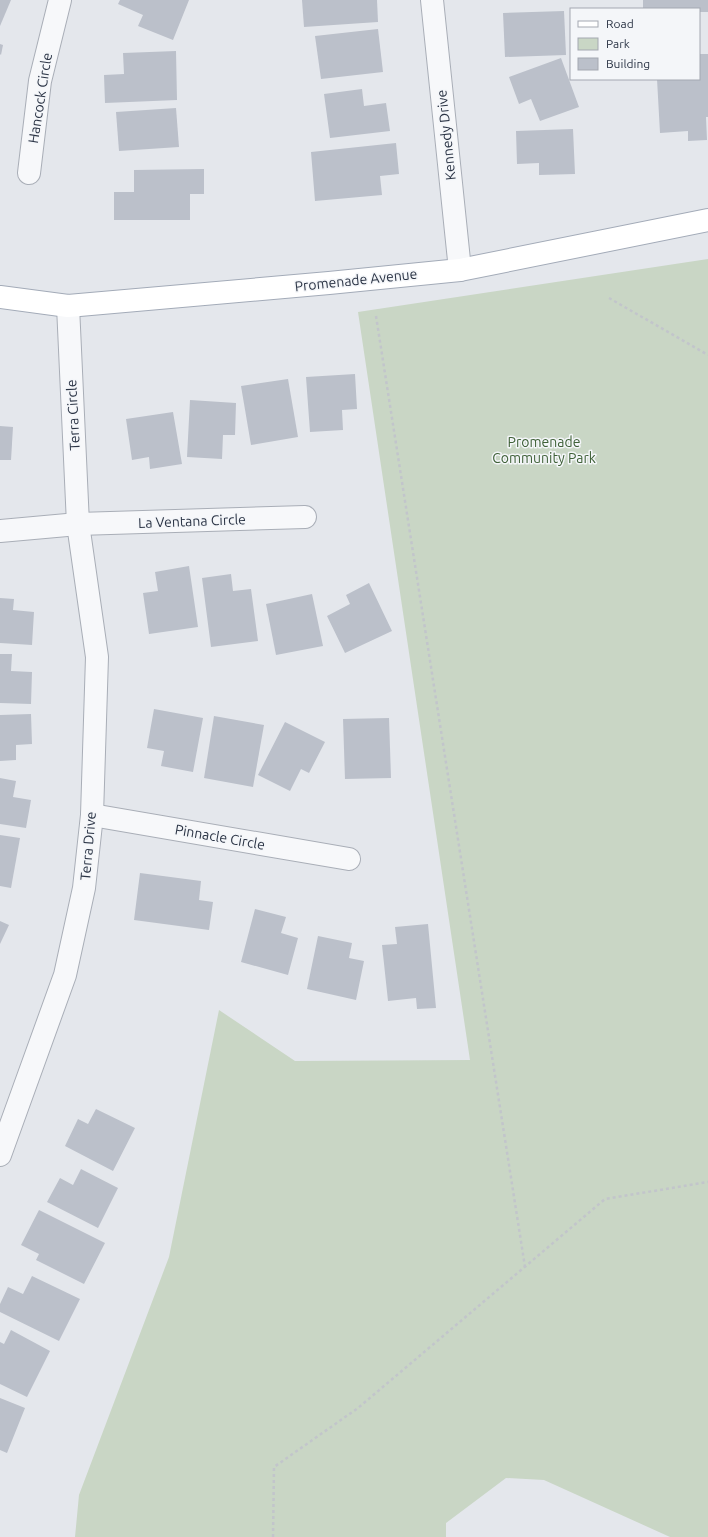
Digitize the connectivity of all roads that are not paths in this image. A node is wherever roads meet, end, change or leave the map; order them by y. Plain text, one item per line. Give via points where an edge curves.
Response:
1 (60, 0) edge
2 (432, 0) edge
3 (29, 174) dead end
4 (708, 220) edge
5 (460, 270) junction
6 (0, 297) edge
7 (68, 306) junction
8 (305, 516) dead end
9 (78, 524) junction
10 (0, 531) edge
11 (92, 815) junction
12 (349, 859) dead end
13 (0, 1155) edge

1 - 3 street, Hancock Circle via 40,80
2 - 5 street, Kennedy Drive
4 - 5 main road, Promenade Avenue
5 - 7 main road, Promenade Avenue
6 - 7 main road, Promenade Avenue
7 - 9 street, Terra Circle
8 - 9 street, La Ventana Circle
9 - 10 street, La Ventana Circle
9 - 11 street, Terra Drive via 97,657
11 - 12 street, Pinnacle Circle
11 - 13 street, Terra Drive via 84,888 64,975

